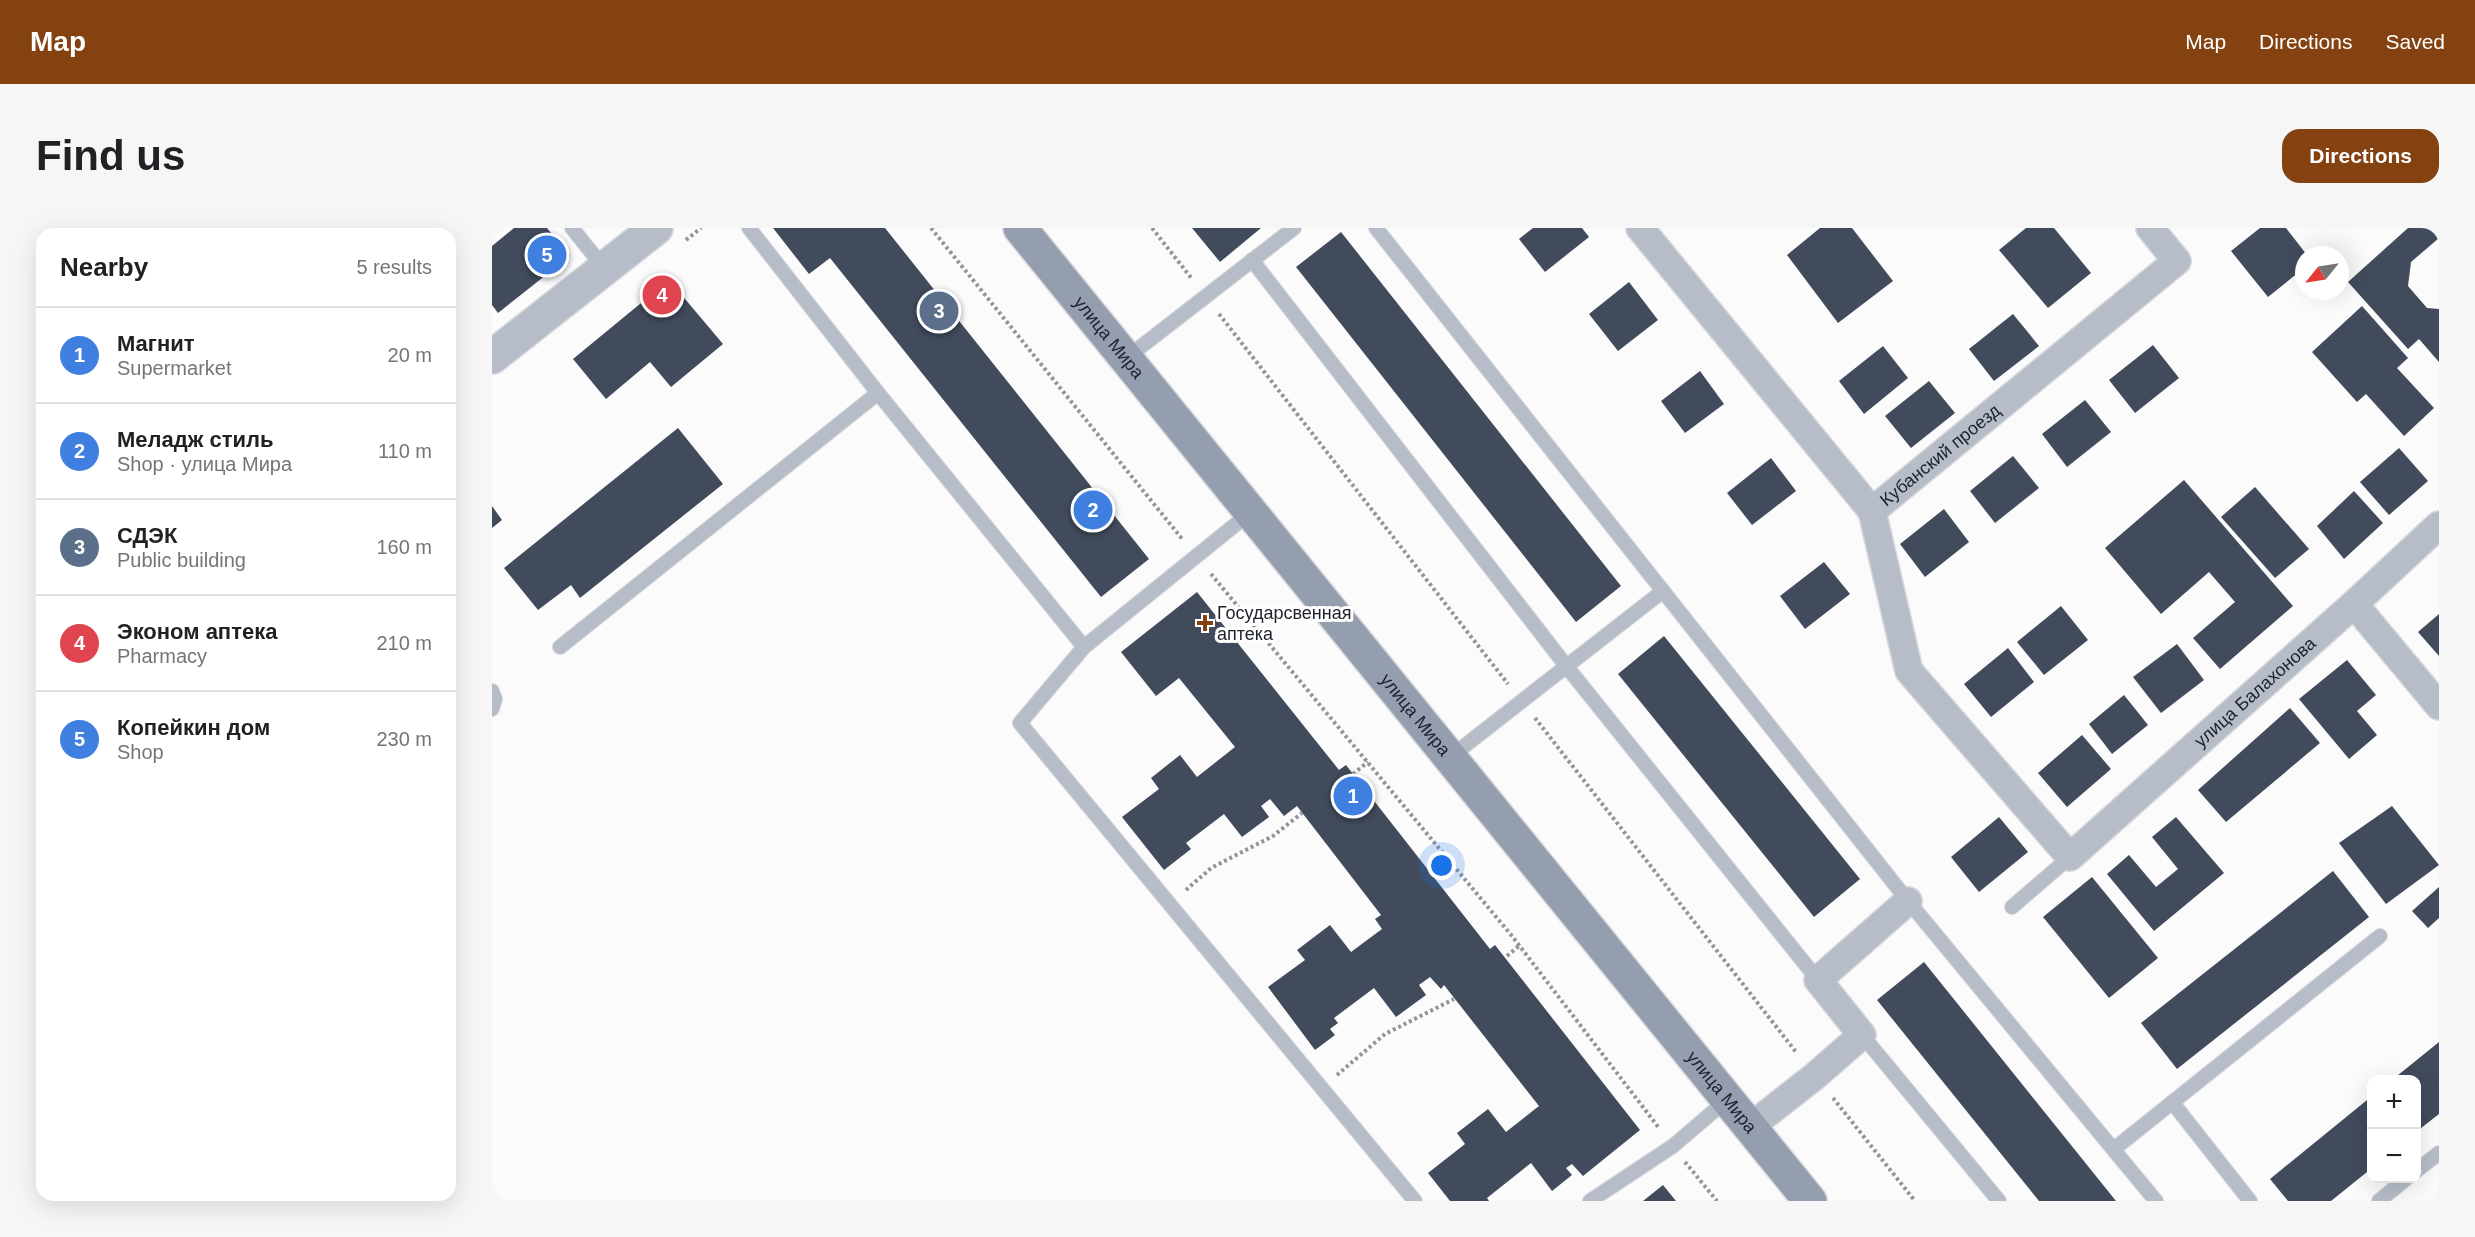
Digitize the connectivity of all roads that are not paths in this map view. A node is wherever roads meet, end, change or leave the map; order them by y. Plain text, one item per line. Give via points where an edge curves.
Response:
1 (572, 228) edge
2 (656, 228) edge
3 (748, 228) edge
4 (1020, 228) edge
5 (1294, 228) edge
6 (1376, 228) edge
7 (1640, 228) edge
8 (2150, 228) edge
9 (1252, 260) junction
10 (604, 268) junction
11 (492, 357) edge
12 (1125, 359) junction
13 (879, 393) junction
14 (1872, 511) junction
15 (1251, 512) junction
16 (2439, 525) edge
17 (1663, 591) junction
18 (2354, 604) junction
19 (560, 647) dead end
20 (1084, 647) junction
21 (1567, 667) junction
22 (492, 691) edge
23 (2439, 706) edge
24 (492, 709) edge
25 (1449, 758) junction
26 (2070, 857) junction
27 (1908, 901) junction
28 (2012, 908) dead end
29 (2380, 936) dead end
30 (1818, 980) junction
31 (1862, 1035) junction
32 (1728, 1099) junction
33 (2172, 1102) junction
34 (1750, 1127) junction
35 (2114, 1149) junction
36 (2439, 1153) edge
37 (2421, 1167) edge
38 (2404, 1183) edge
39 (2387, 1199) edge
40 (1416, 1201) edge
41 (1590, 1201) edge
42 (1810, 1201) edge
43 (1999, 1201) edge
44 (2156, 1201) edge
45 (2250, 1201) edge

1 - 10 lane
2 - 10 street
3 - 13 lane
4 - 12 main road, улица Мира
5 - 9 lane
6 - 17 lane
7 - 14 street, Кубанский проезд
8 - 14 street, Кубанский проезд via 2177,261
9 - 12 lane
9 - 21 lane
10 - 11 street
12 - 15 main road, улица Мира
13 - 19 lane
13 - 20 lane
14 - 26 street via 1909,671
15 - 20 lane
15 - 25 main road, улица Мира
16 - 18 street, улица Балахонова
17 - 21 lane
17 - 27 lane
18 - 23 street
18 - 26 street, улица Балахонова
20 - 40 lane via 1020,723
21 - 25 lane
21 - 30 lane
22 - 24 lane
25 - 32 main road, улица Мира
26 - 28 lane
27 - 30 street
27 - 35 lane
29 - 33 lane
30 - 31 street
31 - 34 street
31 - 43 lane
32 - 34 main road, улица Мира
32 - 41 lane via 1673,1146
33 - 35 lane
33 - 45 lane
34 - 42 main road, улица Мира
35 - 44 lane
36 - 37 lane
38 - 39 lane

